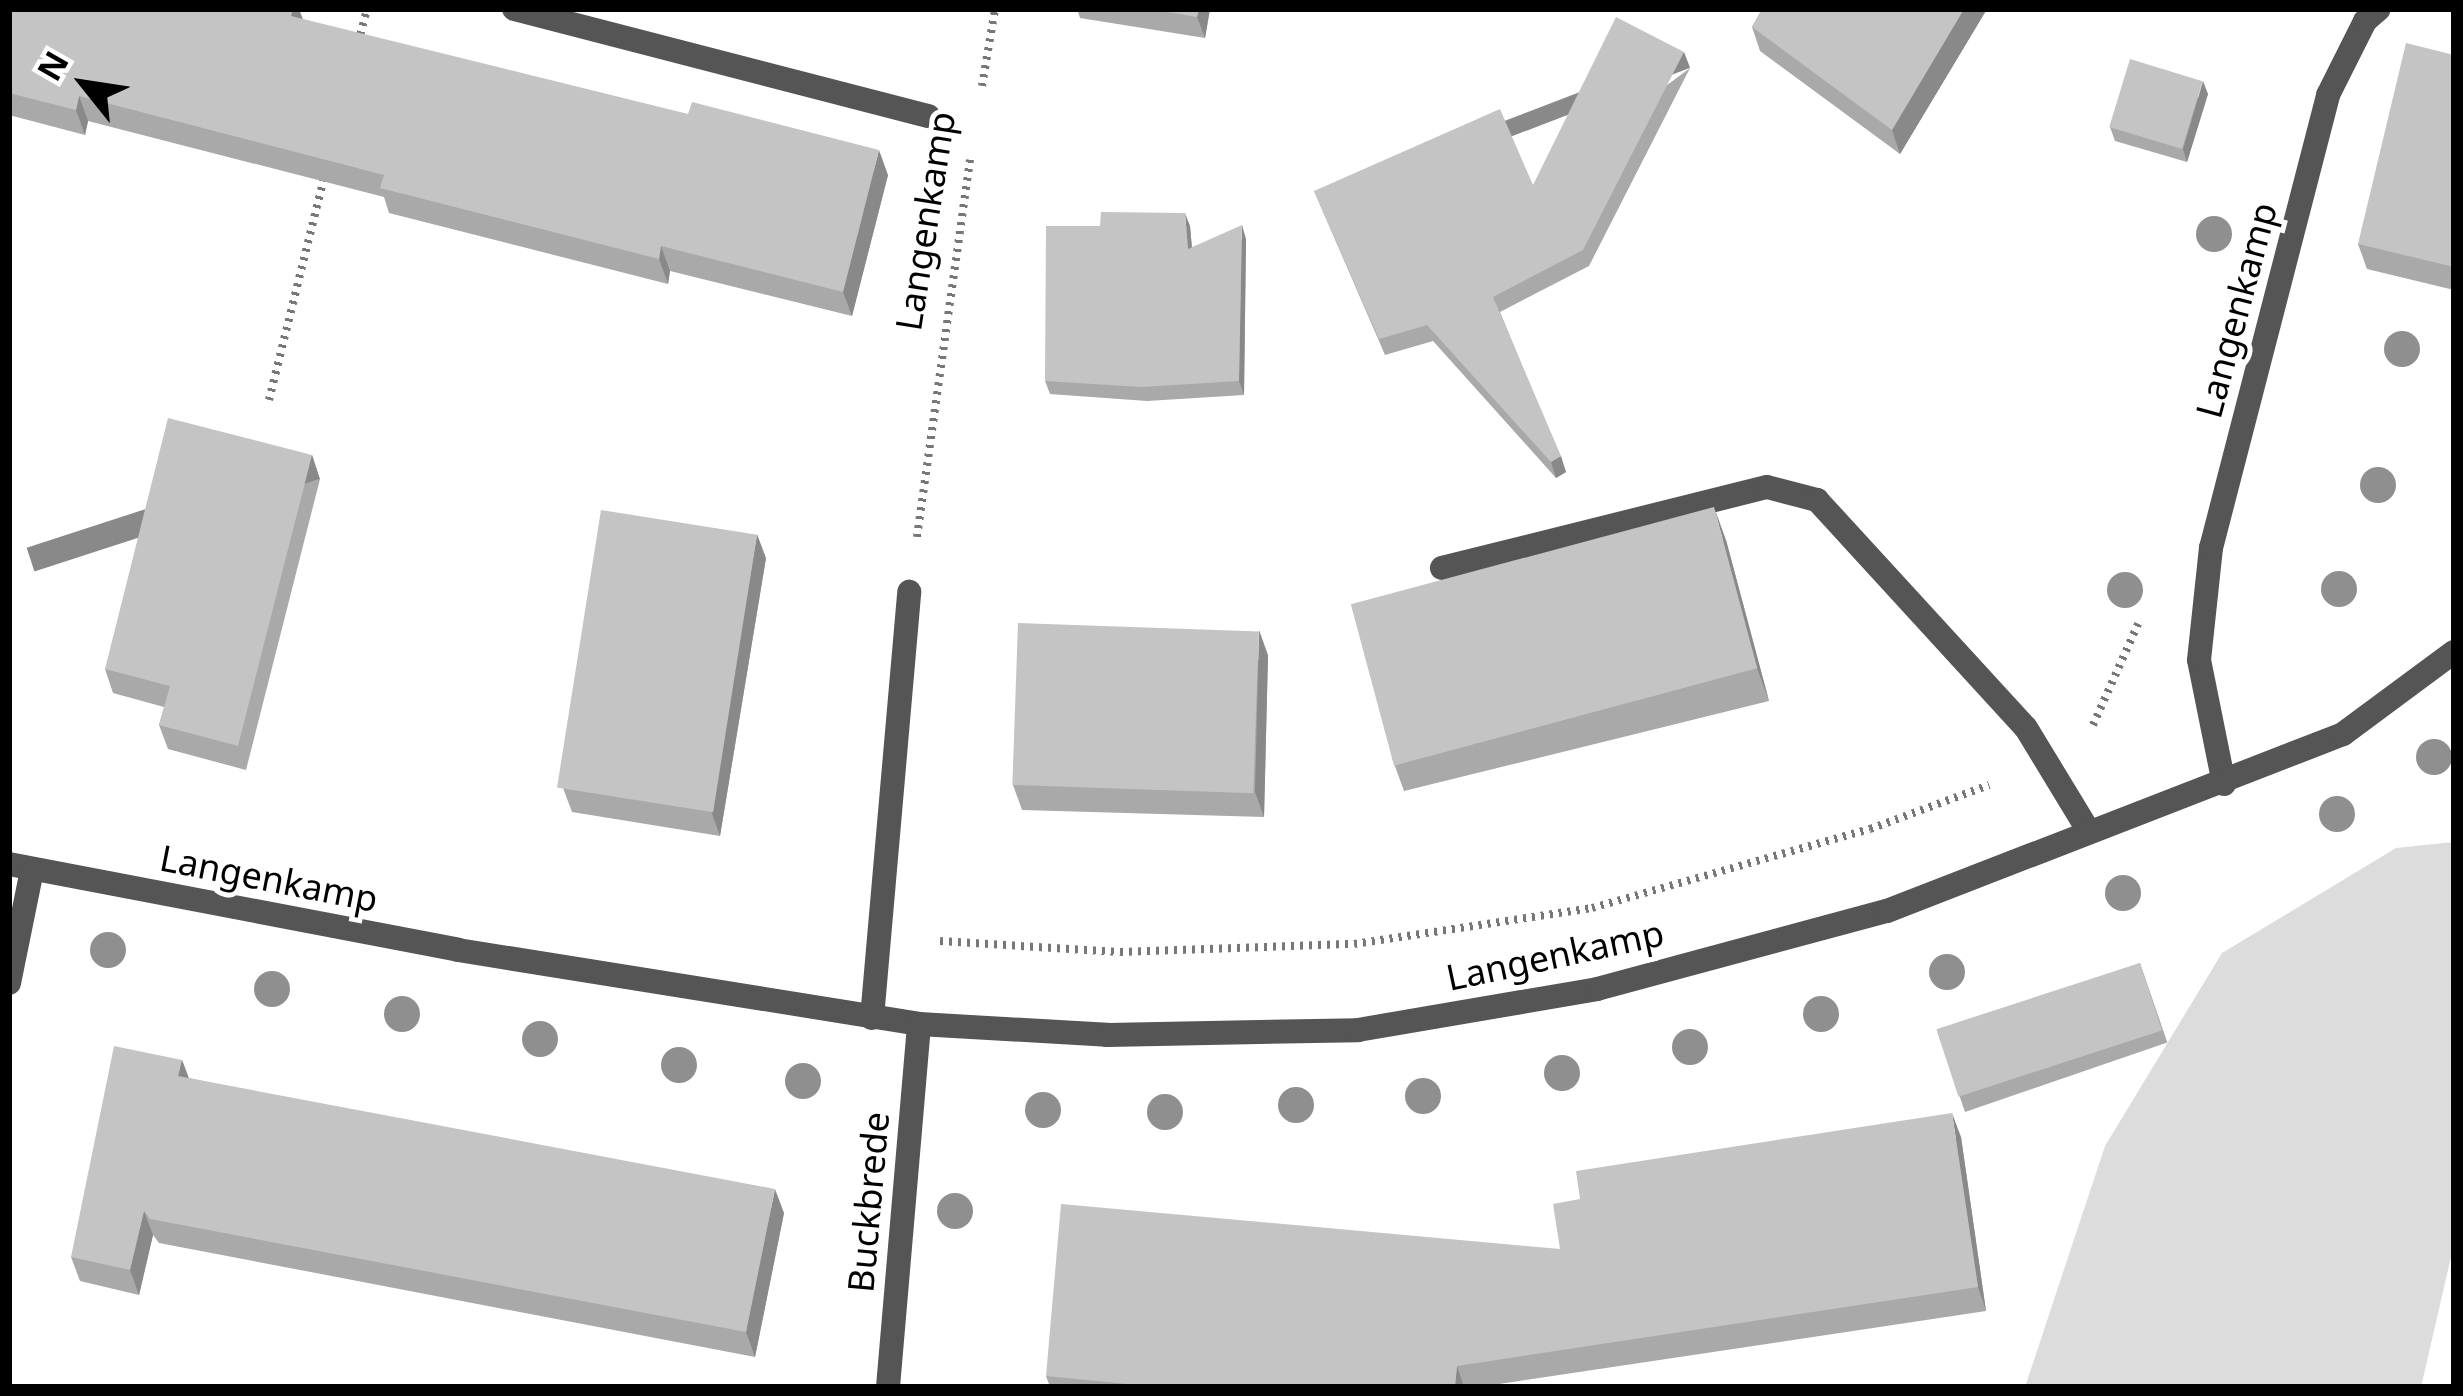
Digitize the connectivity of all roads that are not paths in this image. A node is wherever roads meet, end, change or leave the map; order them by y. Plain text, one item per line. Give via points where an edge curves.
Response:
1 (514, 9) edge
2 (2379, 9) edge
3 (928, 116) dead end
4 (1442, 568) dead end
5 (910, 592) road end
6 (2454, 652) edge
7 (2224, 784) junction
8 (2088, 830) junction
9 (21, 867) edge
10 (9, 983) edge
11 (872, 1018) junction
12 (919, 1024) junction
13 (888, 1387) edge

1 - 3 street, Langenkamp
2 - 7 street, Langenkamp via 2365,21 2329,95 2211,548 2198,660
4 - 8 street via 1767,487 1817,500 2026,728
5 - 11 street
6 - 7 street, Langenkamp via 2343,734
7 - 8 street, Langenkamp
8 - 12 street, Langenkamp via 1843,923 1597,989 1358,1030 1107,1035
9 - 10 street
9 - 11 street, Langenkamp
11 - 12 street, Langenkamp
12 - 13 street, Buckbrede

